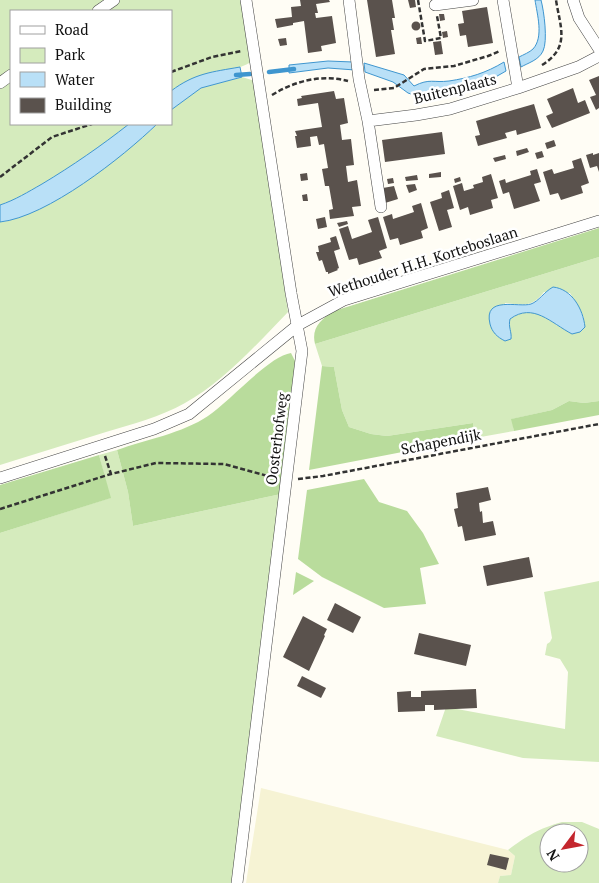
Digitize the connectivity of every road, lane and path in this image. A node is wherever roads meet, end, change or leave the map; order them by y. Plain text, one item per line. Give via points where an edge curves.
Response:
1 (114, 0) edge
2 (246, 0) edge
3 (349, 0) edge
4 (418, 0) edge
5 (473, 0) edge
6 (504, 0) edge
7 (556, 0) edge
8 (573, 0) edge
9 (435, 5) joint
10 (99, 10) edge
11 (511, 48) junction
12 (253, 49) junction
13 (599, 49) edge
14 (599, 56) edge
15 (537, 67) dead end
16 (172, 72) edge
17 (360, 82) junction
18 (518, 88) junction
19 (261, 101) junction
20 (368, 120) junction
21 (89, 125) edge
22 (0, 177) edge
23 (381, 207) dead end
24 (599, 221) edge
25 (298, 325) junction
26 (599, 424) edge
27 (102, 446) junction
28 (111, 474) junction
29 (0, 478) edge
30 (287, 480) junction
31 (0, 509) edge
32 (237, 883) edge

1 - 10 street
2 - 12 street, Oosterhofweg
3 - 17 street
4 - 9 path via 425,41 441,38
5 - 9 street
6 - 11 street, Buitenplaats
7 - 15 path via 561,44 556,54
8 - 13 street
11 - 17 path via 454,66 424,69 392,89 375,90
11 - 18 street, Buitenplaats
12 - 16 path via 212,57
12 - 19 street, Oosterhofweg
14 - 18 street, Buitenplaats via 578,67
17 - 19 path via 318,77 284,88
17 - 20 street
18 - 20 street, Buitenplaats via 450,109
19 - 25 street, Oosterhofweg
20 - 23 street
21 - 22 path via 52,137
24 - 25 street, Wethouder H.H. Korteboslaan via 344,300
25 - 27 street, Wethouder H.H. Korteboslaan via 189,414 154,430
25 - 30 street, Oosterhofweg via 302,351
26 - 30 path, Schapendijk
27 - 28 path
27 - 29 street, Wethouder H.H. Korteboslaan
28 - 30 path, Schapendijk via 156,463 224,464 265,477
28 - 31 path, Schapendijk
30 - 32 street, Oosterhofweg

